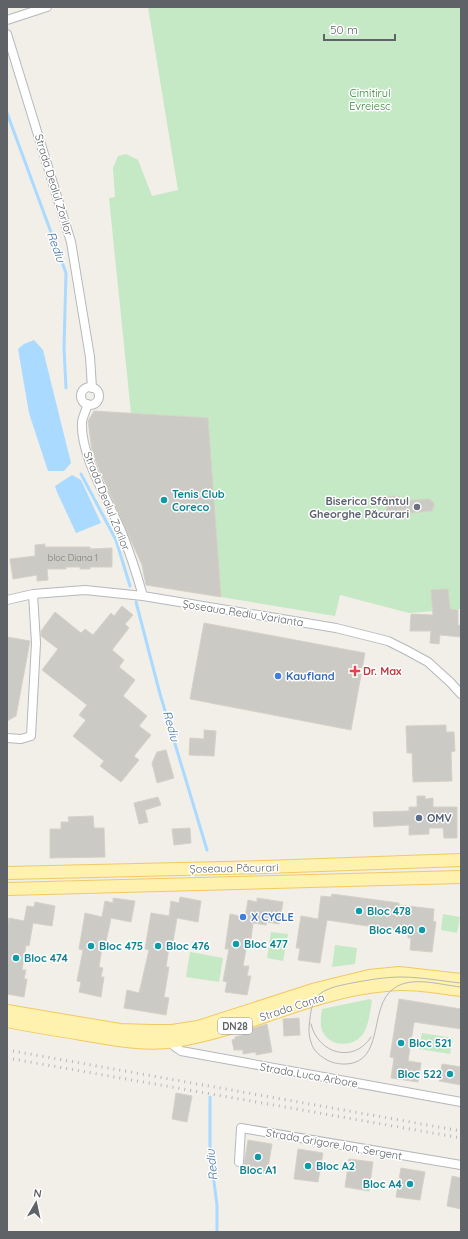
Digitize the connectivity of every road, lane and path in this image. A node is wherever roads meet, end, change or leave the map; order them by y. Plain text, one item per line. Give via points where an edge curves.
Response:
1 (47, 7) edge
2 (7, 20) edge
3 (7, 34) edge
4 (92, 388) junction
5 (88, 404) junction
6 (33, 594) junction
7 (143, 596) junction
8 (7, 600) edge
9 (461, 694) edge
10 (7, 738) edge
11 (461, 860) edge
12 (7, 873) edge
13 (461, 877) edge
14 (7, 889) edge
15 (461, 980) edge
16 (461, 990) edge
17 (7, 1011) edge
18 (7, 1021) edge
19 (173, 1036) junction
20 (461, 1102) edge
21 (239, 1162) dead end
22 (461, 1165) edge

1 - 2 street
3 - 4 street, Strada Dealul Zorilor via 71,242 90,357
4 - 5 street via 86,388 82,393 83,401
4 - 5 street via 98,392 99,398 94,404
5 - 7 street, Strada Dealul Zorilor via 82,420 82,436 105,498 122,532
6 - 7 street, Șoseaua Rediu Varianta via 85,590
6 - 8 street, Șoseaua Rediu Varianta
6 - 10 street via 36,642 31,736 21,739
7 - 9 street, Șoseaua Rediu Varianta via 336,628 388,641 428,662
11 - 12 main road, Șoseaua Păcurari
13 - 14 main road, Șoseaua Păcurari
15 - 19 main road, Strada Canta / DN28 via 399,973 368,976 316,989
16 - 19 main road, Strada Canta / DN28 via 405,984 359,988 316,998 199,1037
17 - 19 main road, Strada Canta / DN28
18 - 19 main road, Strada Canta / DN28 via 120,1040 150,1042
19 - 20 street, Strada Luca Arbore via 174,1046 181,1051
21 - 22 street, Strada Grigore Ion, Sergent via 241,1128

